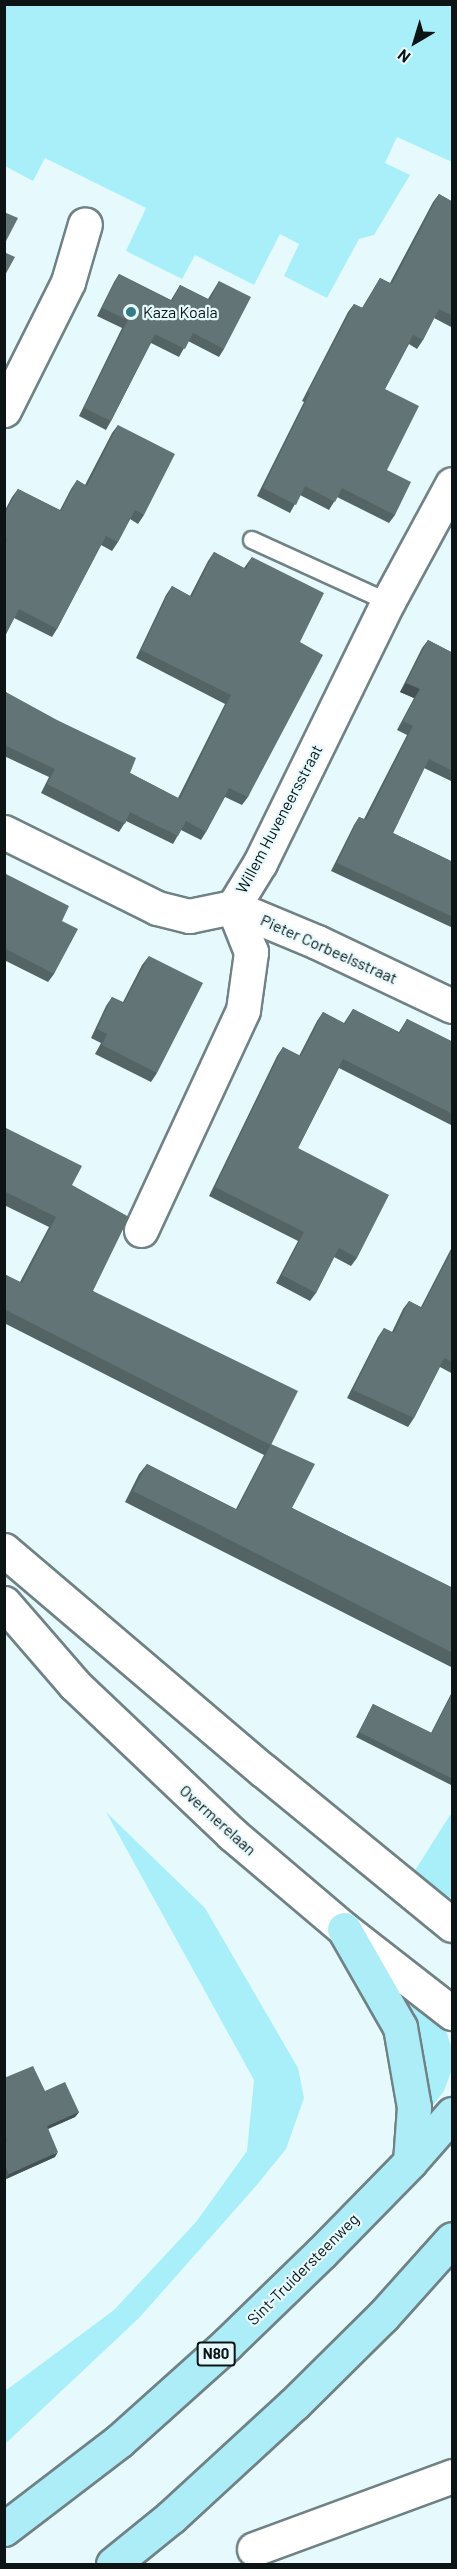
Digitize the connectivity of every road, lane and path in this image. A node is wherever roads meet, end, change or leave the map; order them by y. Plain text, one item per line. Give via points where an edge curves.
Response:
1 (85, 224) dead end
2 (4, 410) edge
3 (453, 484) edge
4 (252, 540) dead end
5 (388, 602) junction
6 (4, 832) edge
7 (233, 907) junction
8 (453, 1006) edge
9 (141, 1230) dead end
10 (4, 1550) edge
11 (4, 1603) edge
12 (449, 1918) edge
13 (344, 1929) junction
14 (453, 2013) edge
15 (453, 2114) edge
16 (410, 2162) junction
17 (453, 2239) edge
18 (453, 2476) edge
19 (4, 2529) edge
20 (263, 2553) edge
21 (113, 2565) edge

1 - 2 street via 68,282
3 - 5 street, Willem Huveneersstraat
4 - 5 lane
5 - 7 street, Willem Huveneersstraat via 260,864
6 - 7 street via 157,908 189,916
7 - 8 street, Pieter Corbeelsstraat
7 - 9 street, Willem Huveneersstraat via 251,952 243,1010
10 - 12 street via 264,1771
11 - 13 street, Overmerelaan via 112,1723 232,1834
13 - 14 street, Overmerelaan
13 - 16 main road via 400,2027 414,2107
15 - 16 main road, Sint-Truidersteenweg / N80
16 - 19 main road, Sint-Truidersteenweg / N80 via 219,2352 119,2441
17 - 21 main road via 383,2316 294,2404
18 - 20 street

